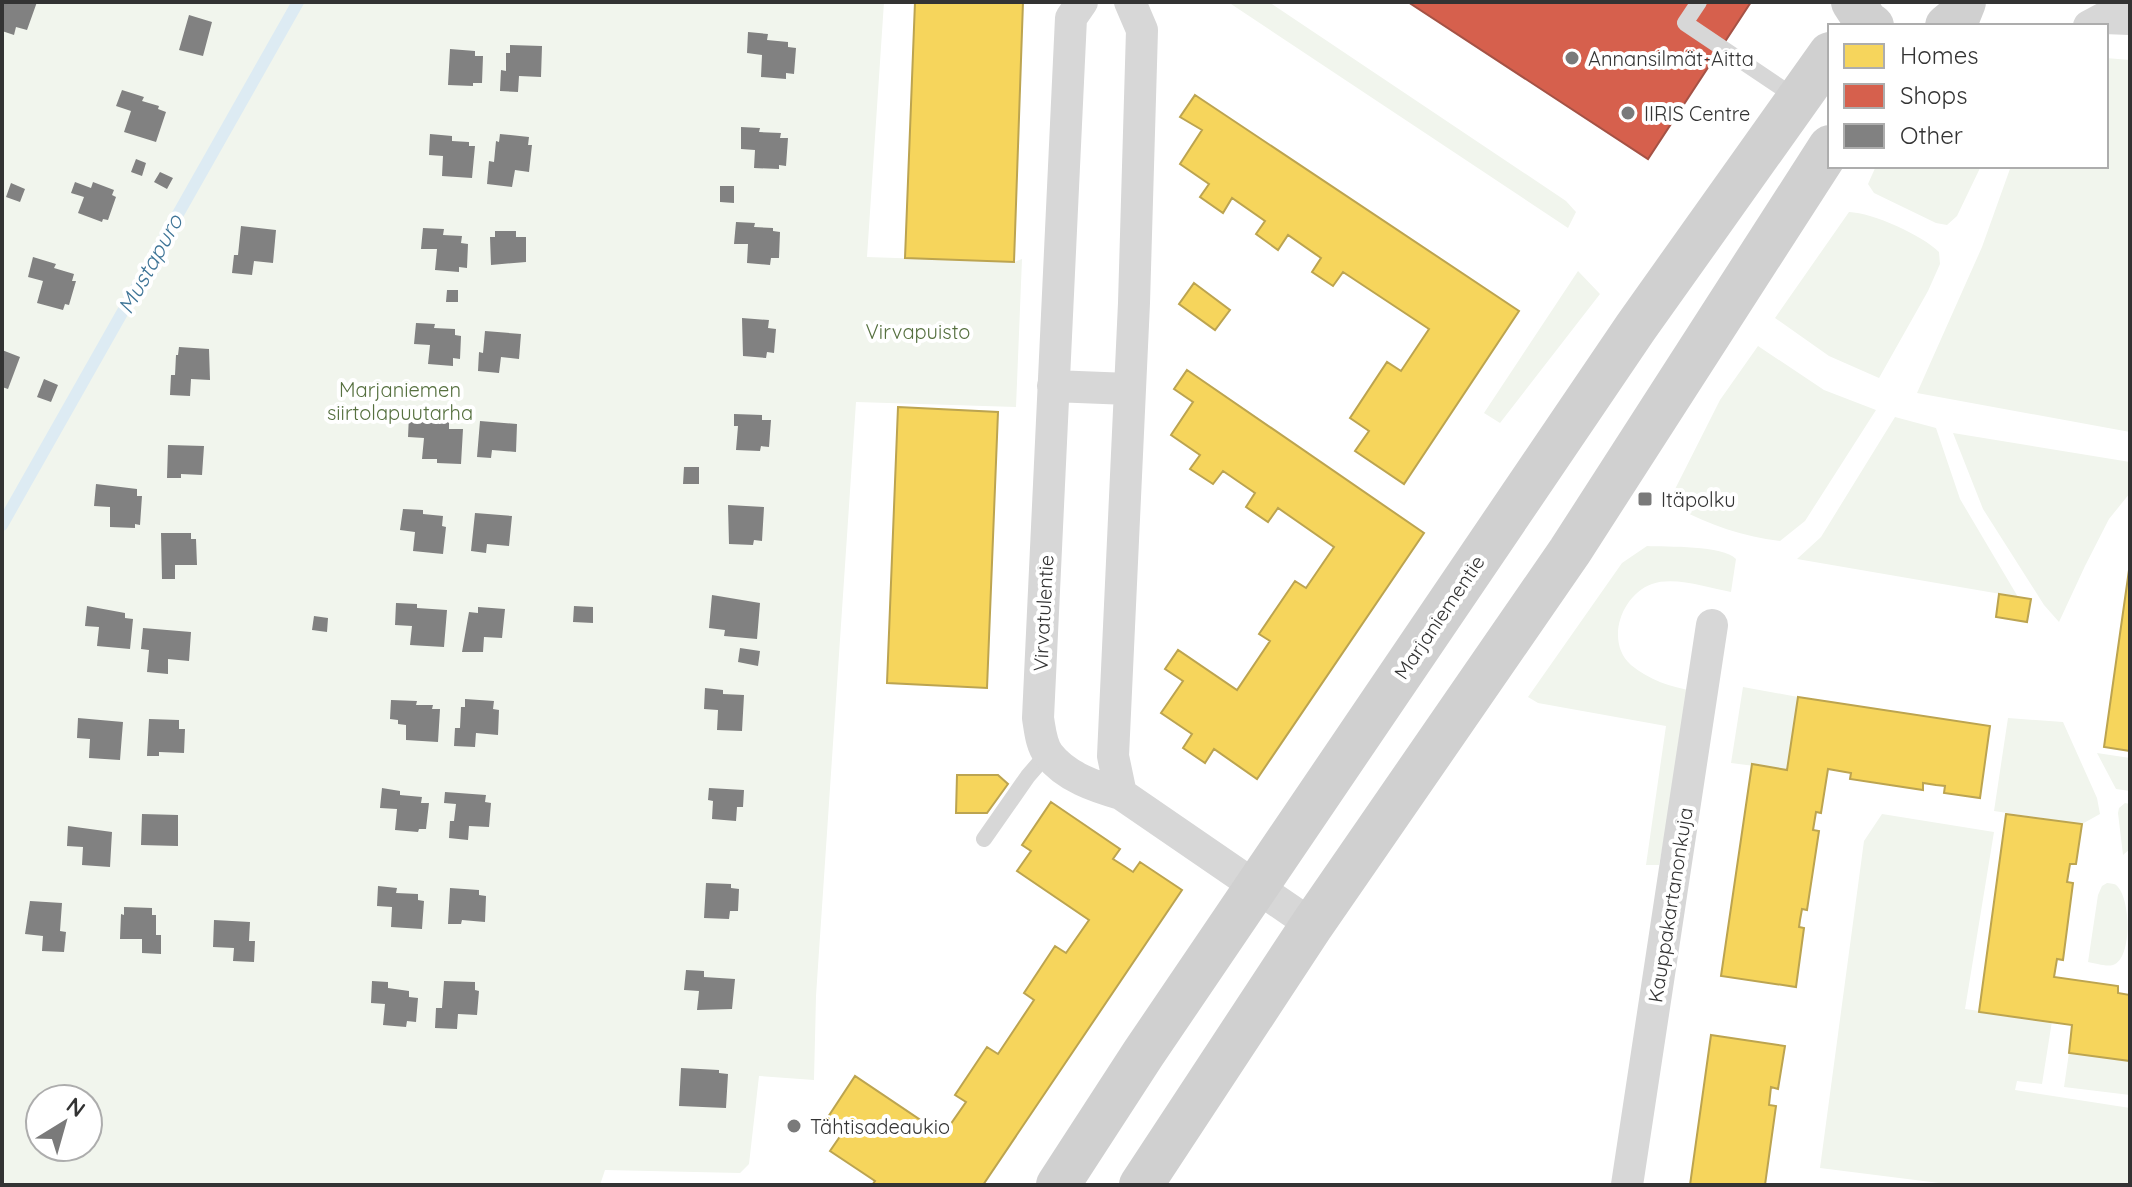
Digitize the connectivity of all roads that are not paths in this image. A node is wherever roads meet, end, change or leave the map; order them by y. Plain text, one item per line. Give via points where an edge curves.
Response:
1 (1082, 2) edge
2 (1130, 2) edge
3 (1699, 2) edge
4 (1853, 2) edge
5 (1964, 2) edge
6 (1846, 24) edge
7 (1869, 24) edge
8 (1949, 24) edge
9 (1828, 57) edge
10 (1798, 99) junction
11 (1828, 150) edge
12 (1053, 386) junction
13 (1129, 389) junction
14 (1712, 625) dead end
15 (1047, 754) junction
16 (1121, 794) junction
17 (984, 839) dead end
18 (1256, 887) junction
19 (1312, 925) junction
20 (1058, 1185) edge
21 (1141, 1185) edge
22 (1627, 1185) edge

1 - 12 street, Virvatulentie via 1071,18
2 - 13 street via 1142,30
3 - 10 lane via 1685,23
4 - 6 main road
4 - 7 main road
5 - 8 main road
9 - 10 main road, Marjaniementie
10 - 18 main road, Marjaniementie via 1636,327
11 - 19 main road via 1570,551
12 - 13 street
12 - 15 street, Virvatulentie via 1038,718
13 - 16 street via 1113,756
14 - 22 street, Kauppakartanonkuja
15 - 16 street via 1089,785
15 - 17 lane
16 - 18 street
18 - 19 street
18 - 20 main road, Marjaniementie
19 - 21 main road

